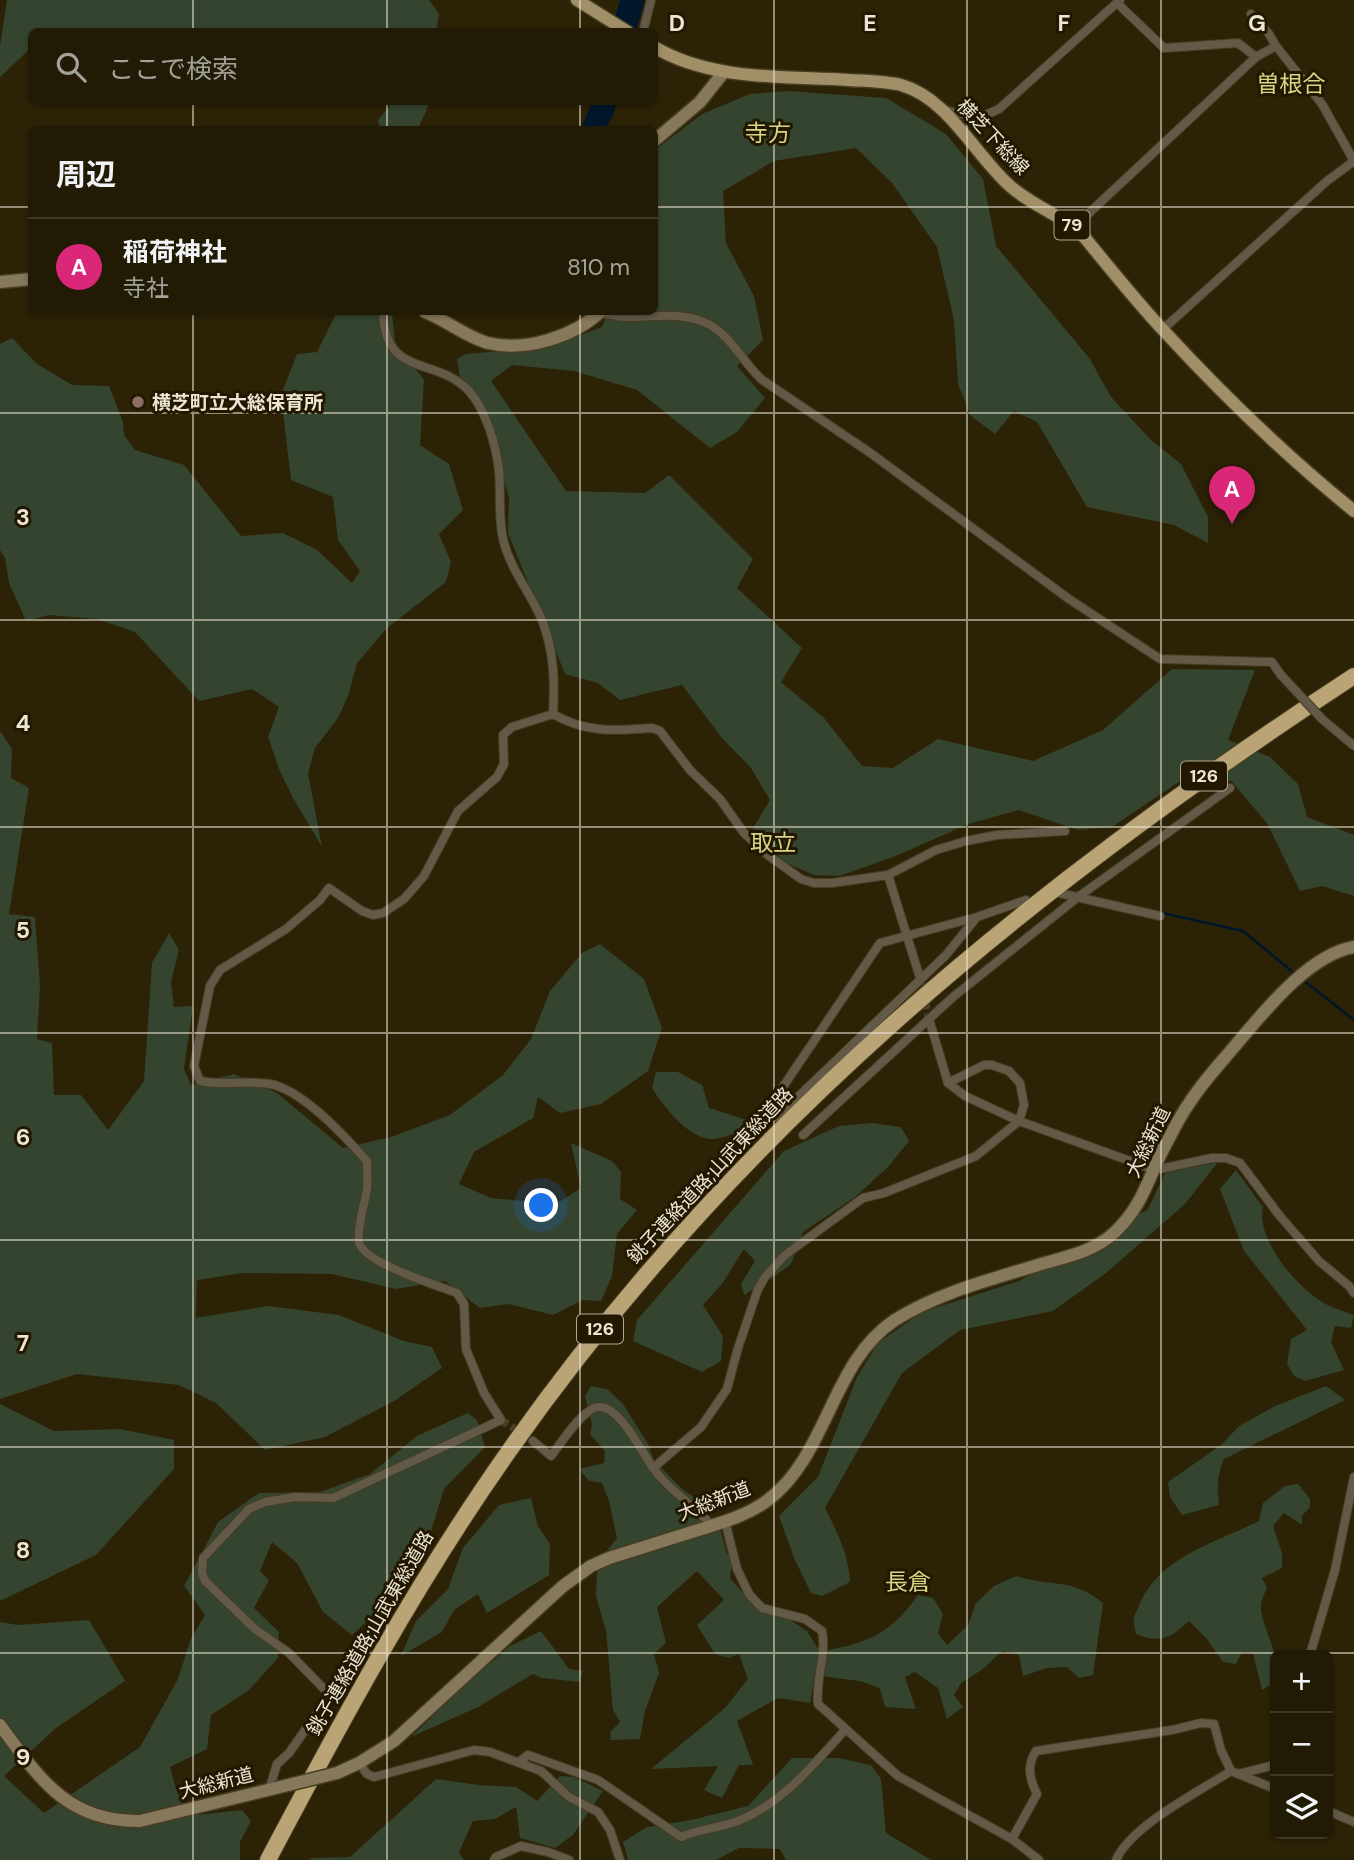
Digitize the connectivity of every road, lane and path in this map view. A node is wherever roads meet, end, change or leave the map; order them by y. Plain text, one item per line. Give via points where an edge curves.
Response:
1 (577, 0) edge
2 (652, 0) edge
3 (1118, 2) edge
4 (1251, 14) dead end
5 (622, 28) edge
6 (644, 28) edge
7 (1276, 46) junction
8 (658, 49) edge
9 (1256, 57) junction
10 (723, 73) junction
11 (941, 109) junction
12 (658, 138) edge
13 (1354, 161) edge
14 (1074, 227) junction
15 (28, 279) edge
16 (0, 282) edge
17 (383, 315) edge
18 (431, 315) edge
19 (596, 315) edge
20 (609, 315) edge
21 (656, 315) edge
22 (658, 315) edge
23 (1162, 330) junction
24 (1354, 511) edge
25 (1354, 676) edge
26 (553, 714) junction
27 (1354, 746) edge
28 (1230, 788) dead end
29 (1065, 831) dead end
30 (888, 875) junction
31 (1056, 890) junction
32 (1078, 897) junction
33 (1026, 900) dead end
34 (1160, 916) dead end
35 (977, 918) junction
36 (907, 935) junction
37 (1354, 947) edge
38 (920, 978) junction
39 (929, 1019) junction
40 (948, 1083) junction
41 (1019, 1121) junction
42 (803, 1135) dead end
43 (1155, 1170) junction
44 (1354, 1293) edge
45 (533, 1441) tunnel mouth
46 (653, 1468) junction
47 (1354, 1476) edge
48 (725, 1521) junction
49 (712, 1526) junction
50 (1311, 1650) edge
51 (0, 1725) edge
52 (845, 1730) junction
53 (519, 1762) junction
54 (359, 1763) junction
55 (1270, 1766) edge
56 (1235, 1773) junction
57 (1270, 1788) edge
58 (272, 1789) junction
59 (1333, 1813) edge
60 (1354, 1822) edge
61 (1012, 1839) junction
62 (268, 1860) edge
63 (494, 1860) edge
64 (569, 1860) edge
65 (620, 1860) edge
66 (1039, 1860) edge
67 (1116, 1860) edge

1 - 5 main road
2 - 6 street
3 - 9 street via 1164,48 1238,43
3 - 11 street via 999,109 979,118
4 - 7 street
7 - 9 street
7 - 13 street via 1322,104
8 - 10 main road, 横芝下総線 / 79 via 690,65
9 - 14 street
10 - 11 main road, 横芝下総線 / 79 via 899,85 924,95
10 - 12 street via 700,102
11 - 14 main road, 横芝下総線 / 79 via 1009,185
13 - 23 street
14 - 23 main road, 横芝下総線 / 79
15 - 16 street
17 - 26 street via 392,349 450,376 470,392 481,412 499,468 502,537 541,619 555,663
18 - 19 street via 488,343 512,345 577,328
20 - 21 street, bridge
22 - 27 street, bridge via 677,314 708,324 726,337 761,379 1160,659 1272,662 1322,719
23 - 24 main road, 横芝下総線 / 79 via 1245,415
25 - 31 highway, 銚子連絡道路;山武東総道路 / 126 via 1203,777
26 - 30 street via 594,730 660,730 744,833 801,878 832,883
26 - 58 street via 512,727 503,735 504,764 497,777 458,811 424,876 404,899 373,915 329,888 286,929 220,970 210,986 194,1066 200,1081 286,1088 367,1161 359,1244 366,1254 386,1265 457,1293 464,1304 466,1349 484,1394 501,1420 332,1498 295,1497 249,1509 203,1558 205,1581 327,1692 327,1699 289,1753 276,1764
28 - 32 street
29 - 30 street via 966,841 936,850
30 - 36 street
31 - 32 street
31 - 62 highway, 銚子連絡道路;山武東総道路 / 126 via 961,963 826,1083 723,1186 619,1306 509,1450 457,1528 348,1709
32 - 34 street
32 - 39 street
33 - 35 street
35 - 36 street
35 - 38 street
36 - 38 street
36 - 38 street via 880,943 768,1109 777,1117
37 - 43 street, 大総新道 via 1315,964 1281,993 1187,1105
39 - 40 street
39 - 42 street
40 - 41 street
40 - 41 street via 984,1065 1009,1072 1020,1083 1024,1105
41 - 43 street
41 - 46 street via 976,1156 863,1198 785,1255 758,1289 727,1389 701,1427
43 - 44 street via 1212,1158 1240,1163 1319,1261
43 - 48 street, 大総新道 via 1134,1212 1100,1245 948,1294 882,1330 858,1359 785,1485 768,1501
45 - 46 street via 551,1456 588,1409 601,1406 616,1414
46 - 49 street via 665,1485
47 - 50 street via 1335,1570
48 - 49 street, 大総新道
48 - 52 street via 737,1569 749,1594 762,1608 805,1619 822,1631 825,1642 818,1704
49 - 54 street, 大総新道 via 591,1566 563,1586 394,1741
51 - 58 street, 大総新道 via 47,1786 75,1807 106,1818 141,1821
52 - 53 street via 773,1801 738,1821 681,1837 598,1780 528,1755
52 - 61 street via 898,1776
53 - 54 street via 474,1751 374,1777
53 - 65 street via 541,1771 569,1797 598,1812
54 - 58 street, 大総新道, bridge
55 - 56 street
56 - 57 street
56 - 61 street via 1221,1750 1214,1724 1036,1751 1029,1778 1037,1794
56 - 67 street via 1136,1833
59 - 60 street
61 - 66 street
63 - 64 street via 522,1846

